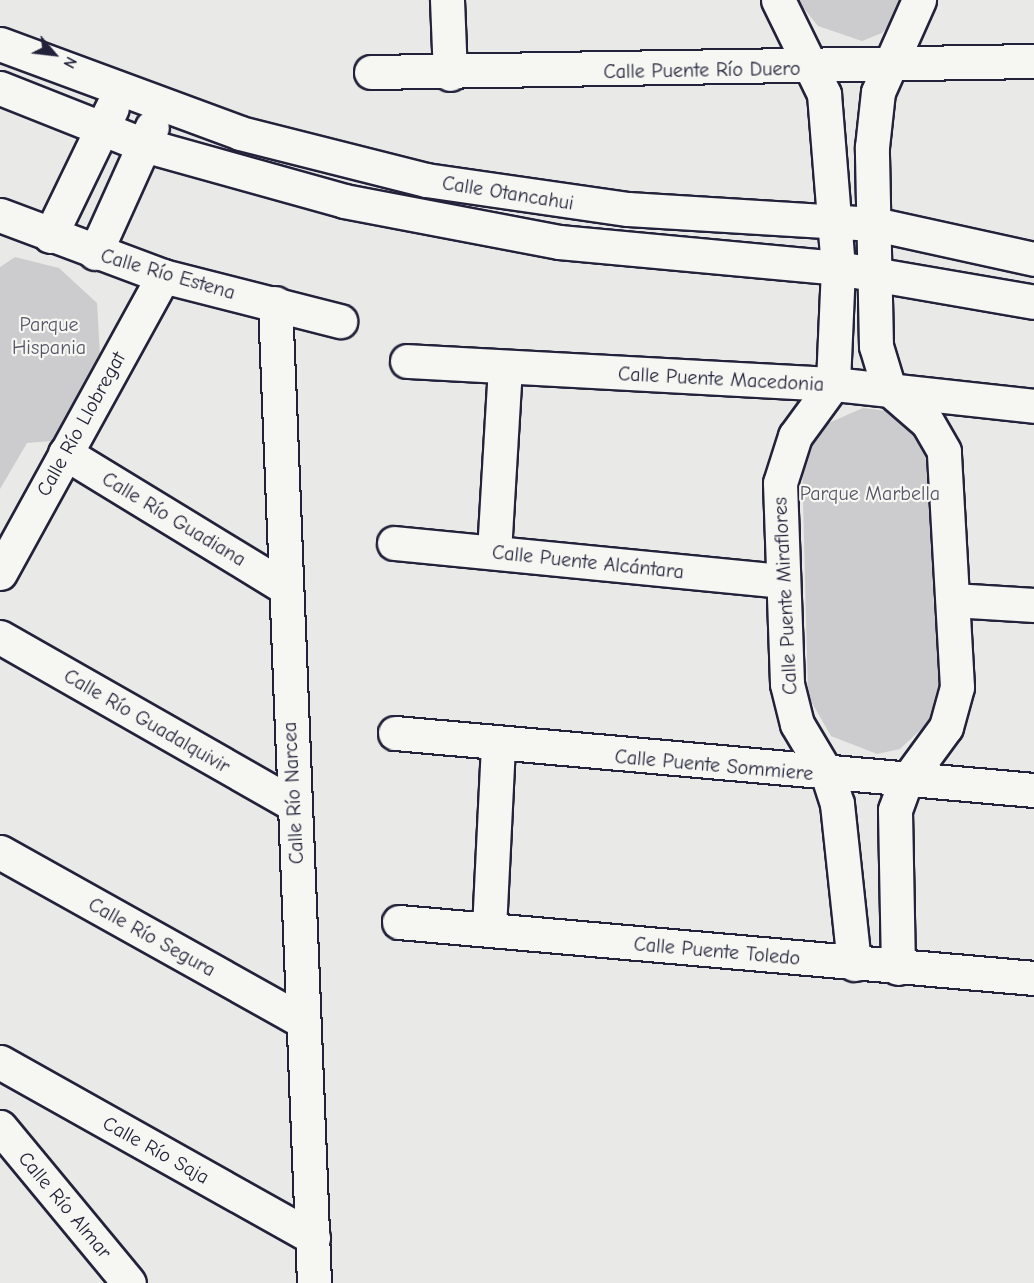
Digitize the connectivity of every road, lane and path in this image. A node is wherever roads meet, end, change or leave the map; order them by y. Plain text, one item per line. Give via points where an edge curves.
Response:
1 (447, 0) edge
2 (778, 0) edge
3 (919, 0) edge
4 (0, 44) edge
5 (1034, 61) edge
6 (887, 66) junction
7 (811, 68) junction
8 (371, 72) dead end
9 (450, 74) junction
10 (0, 88) edge
11 (121, 90) junction
12 (160, 106) junction
13 (102, 129) junction
14 (144, 145) junction
15 (832, 173) junction
16 (873, 173) junction
17 (0, 215) edge
18 (834, 219) junction
19 (875, 224) junction
20 (50, 236) junction
21 (95, 253) junction
22 (1034, 259) edge
23 (838, 268) junction
24 (878, 274) junction
25 (163, 276) junction
26 (1034, 302) edge
27 (274, 303) junction
28 (839, 312) junction
29 (877, 314) junction
30 (340, 321) dead end
31 (407, 361) dead end
32 (505, 368) junction
33 (833, 384) junction
34 (889, 389) junction
35 (1034, 406) edge
36 (65, 453) junction
37 (394, 543) dead end
38 (495, 552) junction
39 (0, 573) edge
40 (782, 581) junction
41 (283, 586) junction
42 (953, 600) junction
43 (1034, 605) edge
44 (0, 637) edge
45 (395, 733) dead end
46 (498, 744) junction
47 (828, 776) junction
48 (905, 783) junction
49 (1034, 790) edge
50 (293, 804) junction
51 (0, 852) edge
52 (399, 922) dead end
53 (489, 929) junction
54 (854, 964) junction
55 (898, 968) junction
56 (1034, 978) edge
57 (303, 1021) junction
58 (0, 1062) edge
59 (0, 1127) edge
60 (313, 1238) junction
61 (129, 1283) edge
62 (314, 1283) edge

1 - 9 street
2 - 7 street, Calle Puente Miraflores
3 - 6 street
4 - 11 street, Calle Otancahui
5 - 6 street, Calle Puente Río Duero
6 - 7 street, Calle Puente Río Duero
6 - 16 street via 878,92
7 - 9 street, Calle Puente Río Duero
7 - 15 street, Calle Puente Miraflores via 830,122
8 - 9 street, Calle Puente Río Duero
10 - 13 street, Calle Otancahui
11 - 12 street, Calle Otancahui
11 - 13 street
12 - 14 street
12 - 18 street, Calle Otancahui via 328,159 506,194 694,215
13 - 14 street, Calle Otancahui
13 - 20 street
14 - 21 street
14 - 23 street, Calle Otancahui via 272,183 443,222 559,242
15 - 16 street via 845,168
15 - 18 street, Calle Puente Miraflores
16 - 19 street
17 - 20 street, Calle Río Estena
18 - 19 street, Calle Otancahui
18 - 23 street, Calle Puente Miraflores
19 - 22 street, Calle Otancahui
19 - 24 street
20 - 21 street, Calle Río Estena
21 - 25 street, Calle Río Estena
23 - 24 street, Calle Otancahui
23 - 28 street, Calle Puente Miraflores
24 - 26 street, Calle Otancahui
24 - 29 street
25 - 27 street, Calle Río Estena
25 - 36 street, Calle Río Llobregat
27 - 30 street, Calle Río Estena
27 - 41 street, Calle Río Narcea
28 - 29 street via 858,318
28 - 33 street, Calle Puente Miraflores
29 - 34 street via 876,346
31 - 32 street, Calle Puente Macedonia
32 - 33 street, Calle Puente Macedonia
32 - 38 street
33 - 34 street, Calle Puente Macedonia
33 - 40 street, Calle Puente Miraflores via 786,456 780,483
34 - 35 street, Calle Puente Macedonia
34 - 42 street via 927,422 944,451
36 - 39 street, Calle Río Llobregat
36 - 41 street, Calle Río Guadiana
37 - 38 street, Calle Puente Alcántara
38 - 40 street, Calle Puente Alcántara
40 - 47 street, Calle Puente Miraflores via 791,708
41 - 50 street, Calle Río Narcea
42 - 43 street
42 - 48 street via 954,710
44 - 50 street, Calle Río Guadalquivir
45 - 46 street, Calle Puente Sommiere
46 - 47 street, Calle Puente Sommiere
46 - 53 street
47 - 48 street, Calle Puente Sommiere
47 - 54 street, Calle Puente Miraflores via 843,835
48 - 49 street, Calle Puente Sommiere
48 - 55 street via 892,847
50 - 57 street, Calle Río Narcea
51 - 57 street, Calle Río Segura
52 - 53 street, Calle Puente Toledo
53 - 54 street, Calle Puente Toledo
54 - 55 street, Calle Puente Toledo
55 - 56 street, Calle Puente Toledo
57 - 60 street, Calle Río Narcea
58 - 60 street, Calle Río Saja
59 - 61 street, Calle Río Almar
60 - 62 street, Calle Río Narcea

